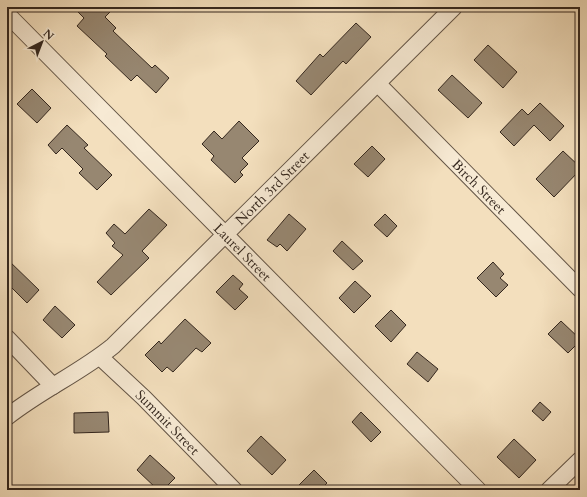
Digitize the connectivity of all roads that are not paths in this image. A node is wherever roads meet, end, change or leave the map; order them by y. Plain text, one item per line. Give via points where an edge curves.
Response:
1 (454, 7) edge
2 (7, 14) edge
3 (378, 84) junction
4 (226, 235) junction
5 (580, 289) edge
6 (7, 338) edge
7 (100, 357) junction
8 (53, 386) junction
9 (7, 417) edge
10 (580, 460) edge
11 (234, 490) edge
12 (478, 490) edge
13 (549, 490) edge

1 - 3 street, North 3rd Street
2 - 4 street, Laurel Street
3 - 4 street, North 3rd Street
3 - 5 street, Birch Street
4 - 7 street, North 3rd Street
4 - 12 street, Laurel Street
6 - 8 street
7 - 8 street, North 3rd Street
7 - 11 street, Summit Street
8 - 9 street, North 3rd Street
10 - 13 street

